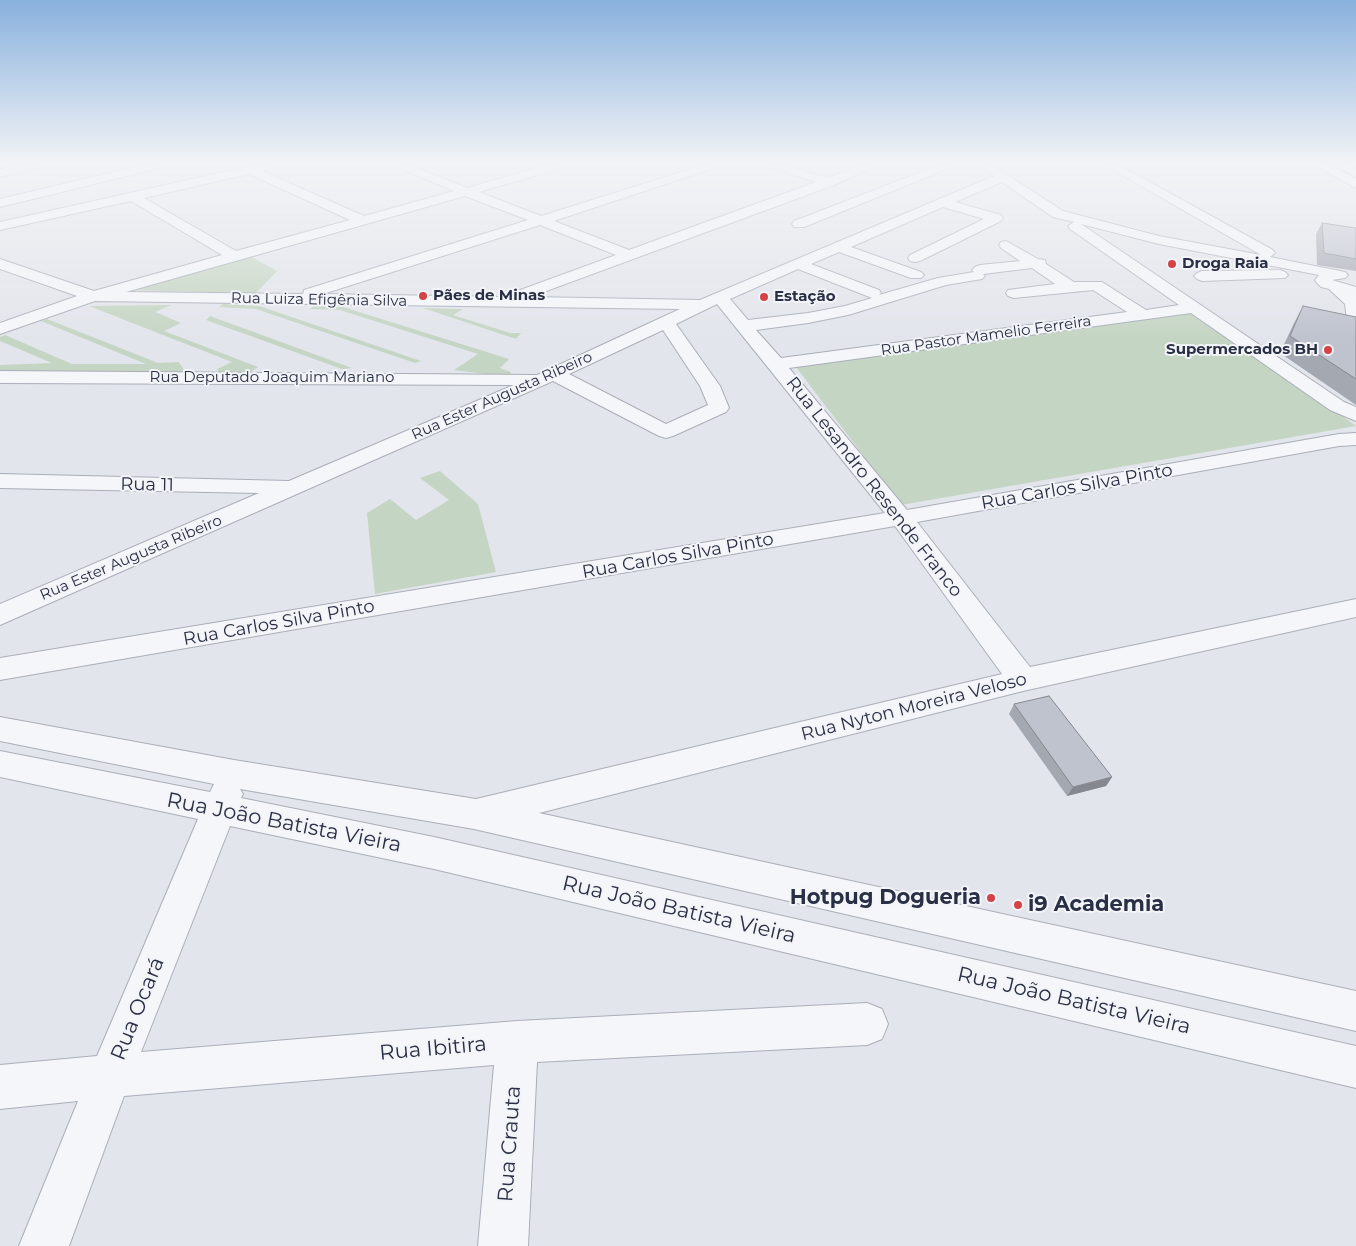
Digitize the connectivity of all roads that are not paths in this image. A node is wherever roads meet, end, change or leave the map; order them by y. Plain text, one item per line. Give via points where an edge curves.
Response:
1 (18, 222) edge
2 (176, 222) edge
3 (354, 222) edge
4 (534, 222) edge
5 (546, 222) edge
6 (718, 222) edge
7 (797, 222) edge
8 (892, 222) edge
9 (988, 222) edge
10 (995, 222) edge
11 (1070, 222) edge
12 (1089, 222) edge
13 (1117, 222) edge
14 (1213, 222) edge
15 (0, 226) edge
16 (1110, 229) junction
17 (817, 230) dead end
18 (1125, 232) junction
19 (993, 236) dead end
20 (1089, 236) junction
21 (1159, 240) junction
22 (842, 241) junction
23 (1006, 245) dead end
24 (1116, 254) junction
25 (629, 255) junction
26 (232, 256) junction
27 (1037, 257) junction
28 (915, 258) dead end
29 (798, 264) junction
30 (1288, 264) junction
31 (1, 266) edge
32 (1308, 274) junction
33 (916, 275) dead end
34 (1052, 275) junction
35 (1202, 276) dead end
36 (1356, 278) edge
37 (995, 281) dead end
38 (1333, 282) junction
39 (1071, 287) junction
40 (873, 293) dead end
41 (1014, 293) dead end
42 (93, 296) junction
43 (1355, 298) edge
44 (287, 300) junction
45 (712, 301) junction
46 (501, 302) junction
47 (1195, 308) junction
48 (1143, 315) junction
49 (1356, 321) edge
50 (666, 322) junction
51 (744, 326) junction
52 (0, 329) edge
53 (776, 364) junction
54 (0, 377) edge
55 (549, 377) junction
56 (1356, 415) edge
57 (1356, 439) edge
58 (0, 481) edge
59 (295, 488) junction
60 (901, 518) junction
61 (1356, 608) edge
62 (0, 615) edge
63 (0, 669) edge
64 (1023, 680) junction
65 (0, 729) edge
66 (0, 764) edge
67 (234, 774) junction
68 (219, 810) junction
69 (474, 814) junction
70 (1356, 1011) edge
71 (867, 1024) dead end
72 (517, 1042) junction
73 (1356, 1066) edge
74 (110, 1076) junction
75 (0, 1087) edge
76 (44, 1246) edge
77 (503, 1246) edge

1 - 15 street
2 - 26 street
3 - 26 street
4 - 44 street
5 - 25 street
6 - 25 street
7 - 17 street
8 - 22 street, Rua Ester Augusta Ribeiro
9 - 28 street
10 - 19 street
11 - 20 street
12 - 16 street
13 - 18 street via 1128,226
14 - 30 street
16 - 18 street
16 - 20 street
18 - 21 street
20 - 24 street
21 - 24 street via 1141,252
21 - 30 street
22 - 29 street, Rua Ester Augusta Ribeiro
22 - 33 street
23 - 27 street
24 - 47 street
25 - 46 street
26 - 42 street
27 - 34 street
27 - 51 street via 944,281 813,324
29 - 40 street
29 - 45 street, Rua Ester Augusta Ribeiro
30 - 32 street
30 - 38 street
31 - 42 street, Rua Luiza Efigênia Silva
32 - 35 street
32 - 38 street
34 - 37 street
34 - 39 street
36 - 38 street
38 - 43 street
39 - 41 street
39 - 48 street via 1096,284
42 - 44 street, Rua Luiza Efigênia Silva
42 - 52 street
43 - 49 street
44 - 46 street, Rua Luiza Efigênia Silva
45 - 46 street, Rua Luiza Efigênia Silva
45 - 50 street, Rua Ester Augusta Ribeiro
45 - 51 street, Rua Lesandro Resende Franco
47 - 48 street, Rua Pastor Mamelio Ferreira
47 - 56 street via 1337,406
48 - 53 street, Rua Pastor Mamelio Ferreira
50 - 55 street, Rua Ester Augusta Ribeiro
50 - 55 street via 710,386 719,408 666,432
51 - 53 street, Rua Lesandro Resende Franco
53 - 60 street, Rua Lesandro Resende Franco
54 - 55 street, Rua Deputado Joaquim Mariano
55 - 59 street, Rua Ester Augusta Ribeiro
57 - 60 street, Rua Carlos Silva Pinto
58 - 59 street, Rua 11
59 - 62 street, Rua Ester Augusta Ribeiro
60 - 63 street, Rua Carlos Silva Pinto
60 - 64 street, Rua Lesandro Resende Franco
61 - 64 street, Rua Nyton Moreira Veloso
64 - 69 street, Rua Nyton Moreira Veloso
65 - 67 street, Rua João Batista Vieira
66 - 68 street, Rua João Batista Vieira
67 - 68 street, Rua Ocará
67 - 69 street, Rua João Batista Vieira
68 - 73 street, Rua João Batista Vieira via 434,853
68 - 74 street, Rua Ocará
69 - 70 street, Rua João Batista Vieira
71 - 72 street, Rua Ibitira
72 - 74 street, Rua Ibitira
72 - 77 street, Rua Crauta
74 - 75 street, Rua Ibitira
74 - 76 street, Rua Ocará

